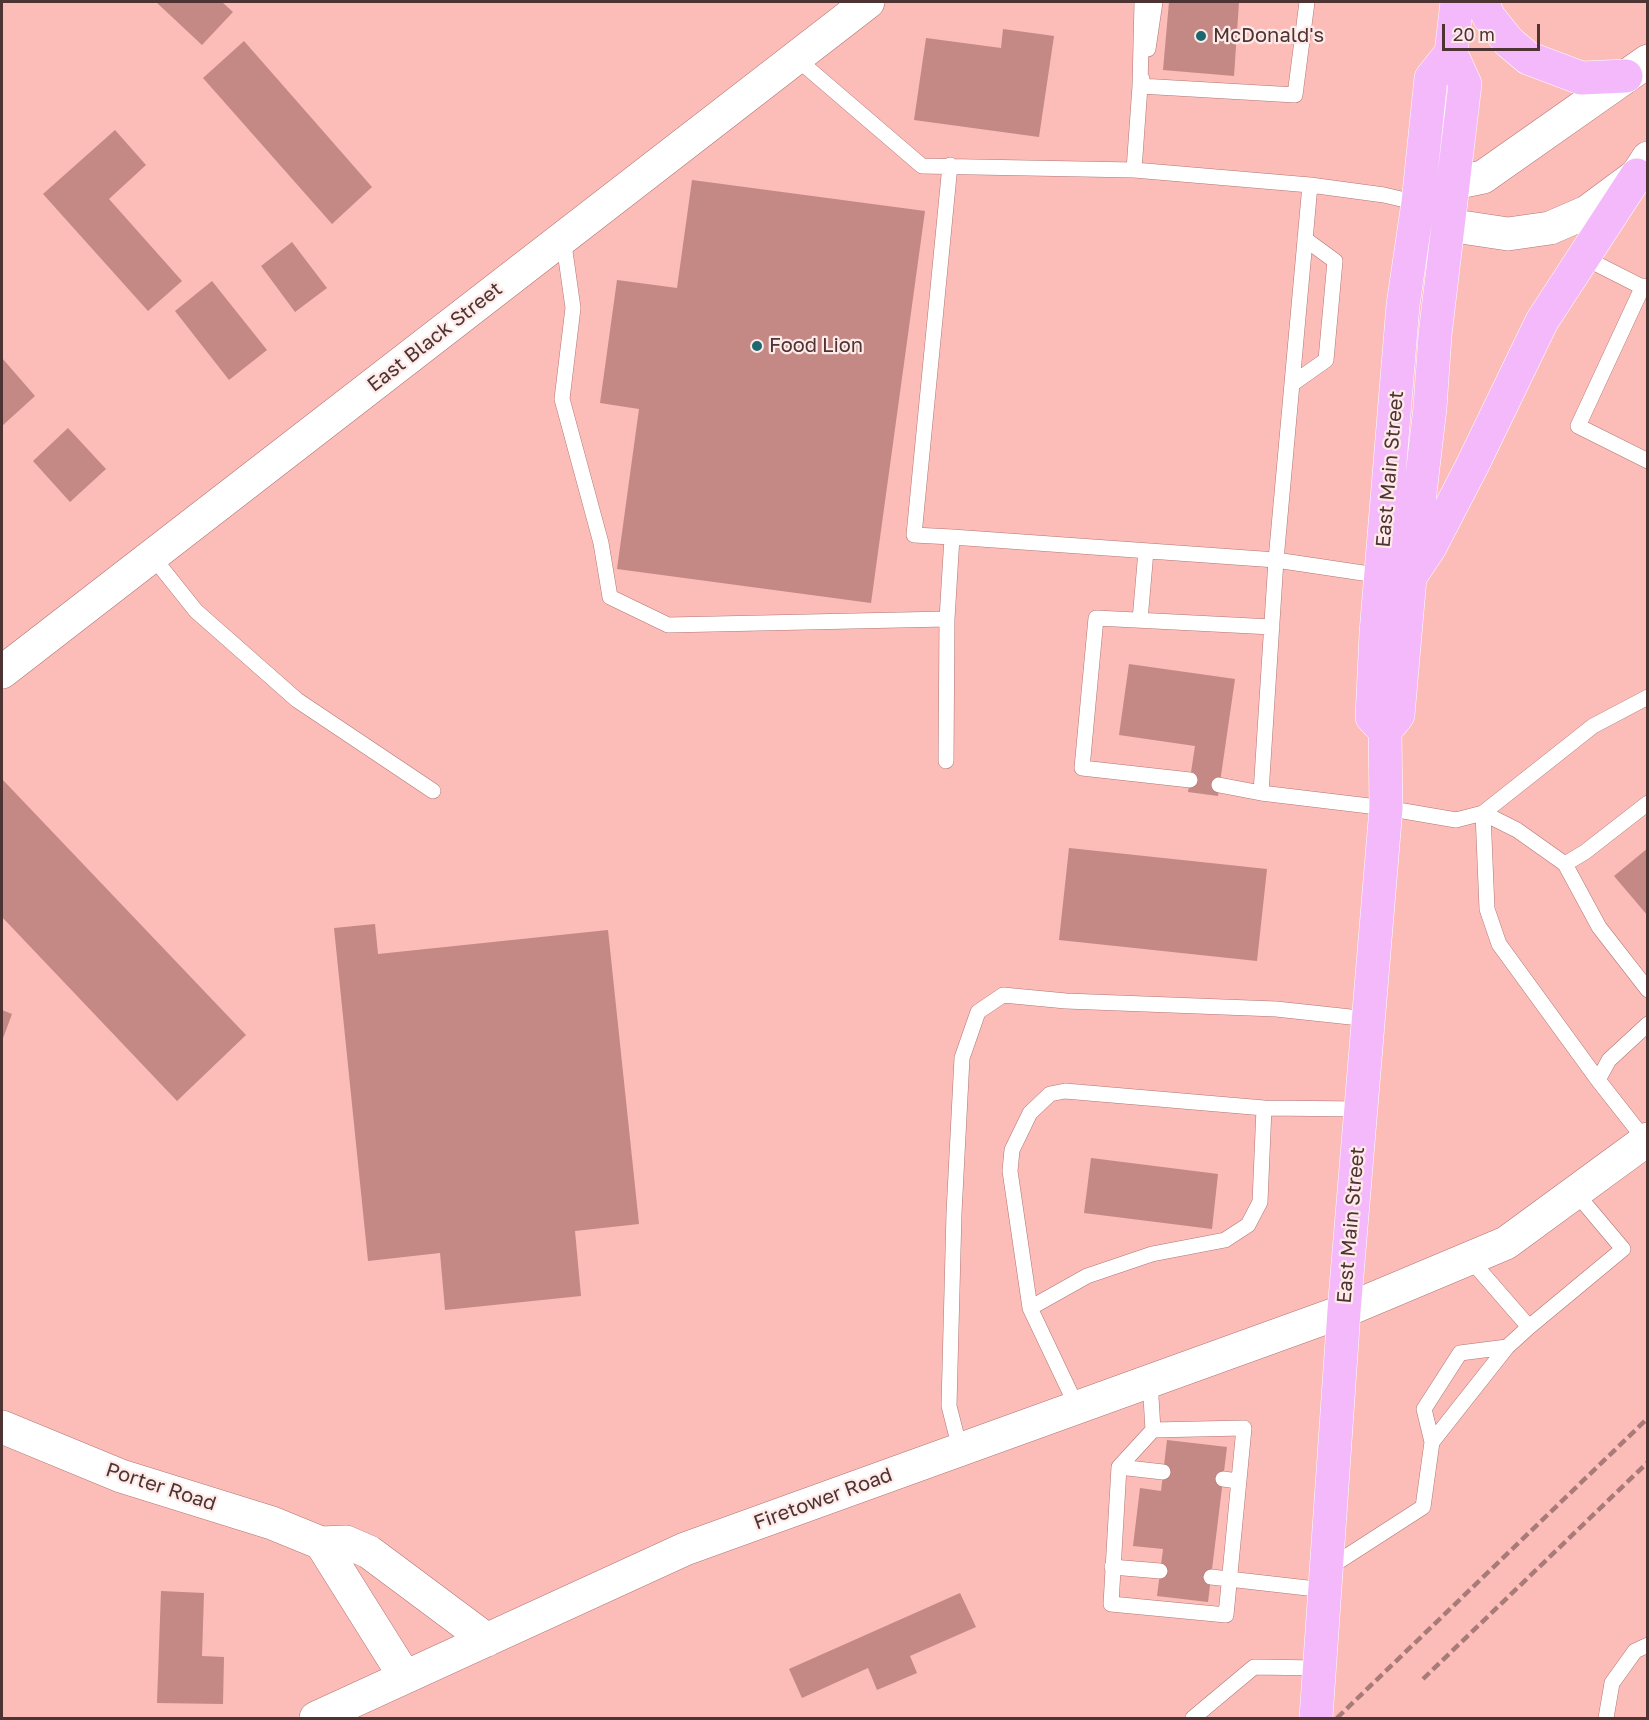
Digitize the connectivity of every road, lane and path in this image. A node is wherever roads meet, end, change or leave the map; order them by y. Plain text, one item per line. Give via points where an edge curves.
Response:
1 (868, 2) edge
2 (1142, 2) edge
3 (1155, 2) edge
4 (1307, 2) edge
5 (1457, 2) edge
6 (1482, 2) edge
7 (1451, 53) junction
8 (796, 58) junction
9 (1637, 68) edge
10 (1140, 86) junction
11 (950, 165) junction
12 (1642, 166) edge
13 (1134, 170) junction
14 (1455, 183) junction
15 (1310, 185) junction
16 (1418, 203) junction
17 (1448, 225) junction
18 (563, 237) junction
19 (1305, 239) junction
20 (1583, 257) junction
21 (1645, 288) edge
22 (1292, 384) junction
23 (1430, 408) junction
24 (1395, 409) junction
25 (1647, 461) edge
26 (952, 537) junction
27 (1146, 550) junction
28 (152, 556) junction
29 (1276, 560) junction
30 (1395, 577) junction
31 (947, 619) junction
32 (1140, 620) junction
33 (1272, 627) junction
34 (2, 672) edge
35 (1647, 697) edge
36 (946, 761) dead end
37 (1190, 780) dead end
38 (1219, 785) dead end
39 (433, 791) dead end
40 (1261, 794) junction
41 (1647, 803) edge
42 (1386, 808) junction
43 (1483, 813) junction
44 (1564, 864) junction
45 (1647, 990) edge
46 (1369, 1019) junction
47 (1647, 1024) edge
48 (1598, 1080) junction
49 (1264, 1108) junction
50 (1361, 1109) junction
51 (1646, 1140) edge
52 (1575, 1192) junction
53 (1469, 1258) junction
54 (1030, 1308) junction
55 (1344, 1311) junction
56 (1529, 1327) junction
57 (1507, 1347) junction
58 (1150, 1381) junction
59 (1077, 1407) junction
60 (2, 1427) edge
61 (1153, 1430) junction
62 (1432, 1442) junction
63 (960, 1449) junction
64 (1119, 1467) junction
65 (1163, 1472) dead end
66 (321, 1543) junction
67 (1112, 1567) junction
68 (1160, 1572) dead end
69 (1211, 1577) dead end
70 (1326, 1579) junction
71 (1229, 1580) junction
72 (487, 1640) junction
73 (1647, 1645) edge
74 (1319, 1668) junction
75 (405, 1677) junction
76 (316, 1719) edge
77 (1193, 1719) edge
78 (1316, 1719) edge
79 (1606, 1719) edge

1 - 8 street, East Black Street
2 - 10 lane
3 - 10 lane
4 - 10 lane via 1295,96
5 - 7 highway
6 - 9 highway via 1509,42 1528,58 1581,78
7 - 14 highway, East Main Street via 1465,84
7 - 16 highway, East Main Street via 1431,78
8 - 11 lane via 921,166
8 - 18 street, East Black Street
9 - 14 street via 1483,177
10 - 13 lane
11 - 13 lane
11 - 26 lane via 914,535
12 - 17 street via 1587,212 1550,228 1508,234
12 - 20 highway
13 - 15 lane
14 - 16 street
14 - 17 highway, East Main Street
15 - 16 lane
15 - 19 lane
16 - 17 street
16 - 24 highway, East Main Street via 1403,304
17 - 23 highway, East Main Street
18 - 28 street, East Black Street
18 - 31 lane via 573,308 562,399 601,543 610,597 668,625
19 - 22 lane
19 - 22 lane via 1335,261 1326,360
20 - 21 lane
20 - 30 highway via 1542,321 1430,547
21 - 25 lane via 1578,426
22 - 29 lane
23 - 24 highway
23 - 30 highway, East Main Street
24 - 30 highway, East Main Street
26 - 27 lane
26 - 31 lane
27 - 29 lane
27 - 32 lane
28 - 34 street, East Black Street
28 - 39 lane via 196,611 297,700
29 - 30 lane
29 - 33 lane
30 - 42 highway, East Main Street via 1398,715 1385,731
31 - 36 lane
32 - 33 lane
32 - 37 lane via 1096,618 1082,768
33 - 40 lane
35 - 43 lane via 1593,726
38 - 40 lane
40 - 42 lane
41 - 44 lane
42 - 43 lane via 1455,820
42 - 46 highway, East Main Street
43 - 44 lane via 1517,830
43 - 48 lane via 1488,909 1499,944
44 - 45 lane via 1599,927
46 - 50 highway, East Main Street
46 - 63 lane via 1276,1009 1002,995 978,1012 962,1058 954,1213 949,1406
47 - 48 lane via 1609,1060
48 - 51 lane
49 - 50 lane
49 - 54 lane via 1260,1202 1248,1225 1225,1240 1152,1254 1087,1276
49 - 54 lane via 1065,1091 1050,1094 1021,1128 1012,1150 1010,1171
50 - 55 highway, East Main Street
51 - 52 street, Firetower Road
52 - 53 street, Firetower Road via 1506,1243
52 - 56 lane via 1623,1249
53 - 55 street, Firetower Road
53 - 56 lane
54 - 59 lane
55 - 58 street, Firetower Road
55 - 70 highway, East Main Street
56 - 57 lane
57 - 62 lane
57 - 62 lane via 1460,1353 1424,1409
58 - 59 street, Firetower Road
58 - 61 lane
59 - 63 street, Firetower Road
60 - 66 street, Porter Road via 121,1476 272,1522
61 - 64 lane
61 - 71 lane via 1244,1428 1231,1480
62 - 70 lane via 1423,1507
63 - 72 street, Firetower Road via 685,1549
64 - 65 lane
64 - 67 lane
66 - 72 street, Porter Road via 346,1542 369,1552
66 - 75 street
67 - 68 lane
67 - 71 lane via 1111,1604 1226,1616
69 - 71 lane
70 - 71 lane
70 - 74 highway, East Main Street
72 - 75 street, Firetower Road
73 - 79 lane via 1635,1651 1612,1683
74 - 77 lane via 1254,1667
74 - 78 highway, East Main Street
75 - 76 street, Firetower Road

